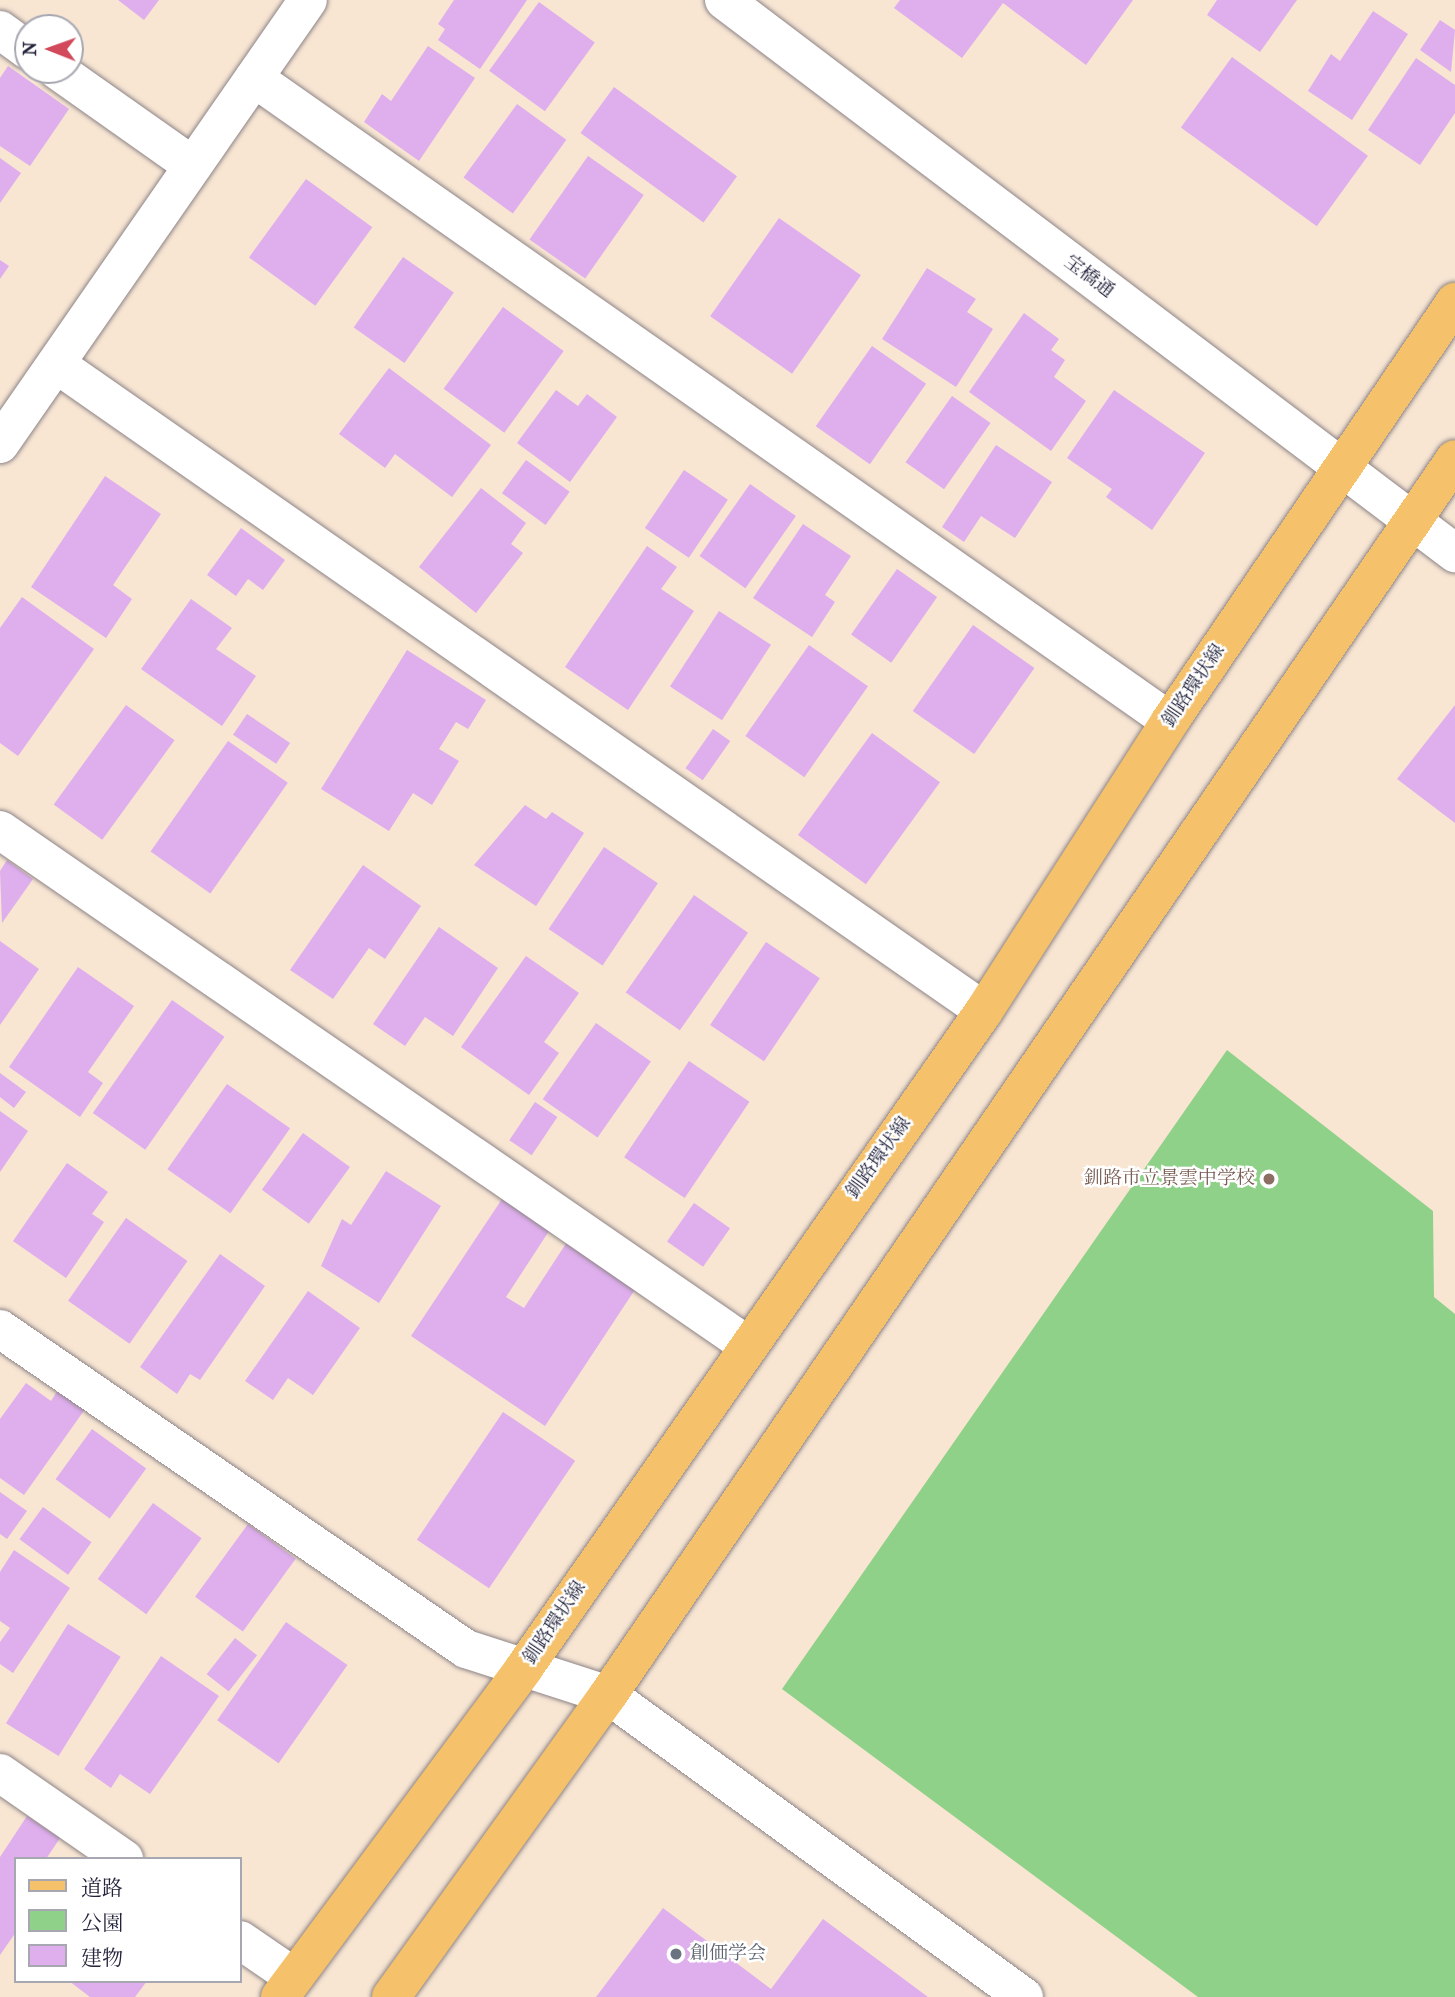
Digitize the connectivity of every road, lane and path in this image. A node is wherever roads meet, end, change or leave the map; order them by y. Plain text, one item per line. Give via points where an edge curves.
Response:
1 (308, 0) edge
2 (724, 0) edge
3 (254, 78) junction
4 (77, 84) edge
5 (192, 166) junction
6 (1455, 302) edge
7 (55, 364) junction
8 (0, 444) edge
9 (1455, 458) edge
10 (1344, 470) junction
11 (1412, 523) junction
12 (1455, 553) edge
13 (1170, 721) junction
14 (0, 830) edge
15 (984, 1012) junction
16 (0, 1329) edge
17 (746, 1343) junction
18 (524, 1668) junction
19 (608, 1695) junction
20 (0, 1773) edge
21 (121, 1857) edge
22 (242, 1942) edge
23 (287, 1987) edge
24 (391, 1997) edge
25 (1024, 1997) edge

1 - 3 street
2 - 10 street, 宝橋通
3 - 5 street
3 - 13 street
4 - 5 street
5 - 7 street
6 - 10 main road, 釧路環状線
7 - 8 street
7 - 15 street
9 - 11 main road
10 - 11 street, 宝橋通
10 - 13 main road, 釧路環状線
11 - 12 street, 宝橋通
11 - 19 main road
13 - 15 main road, 釧路環状線
14 - 17 street
15 - 17 main road, 釧路環状線
16 - 18 street via 466,1649
17 - 18 main road, 釧路環状線
18 - 19 street
18 - 23 main road, 釧路環状線
19 - 24 main road
19 - 25 street
20 - 21 street
22 - 23 street

